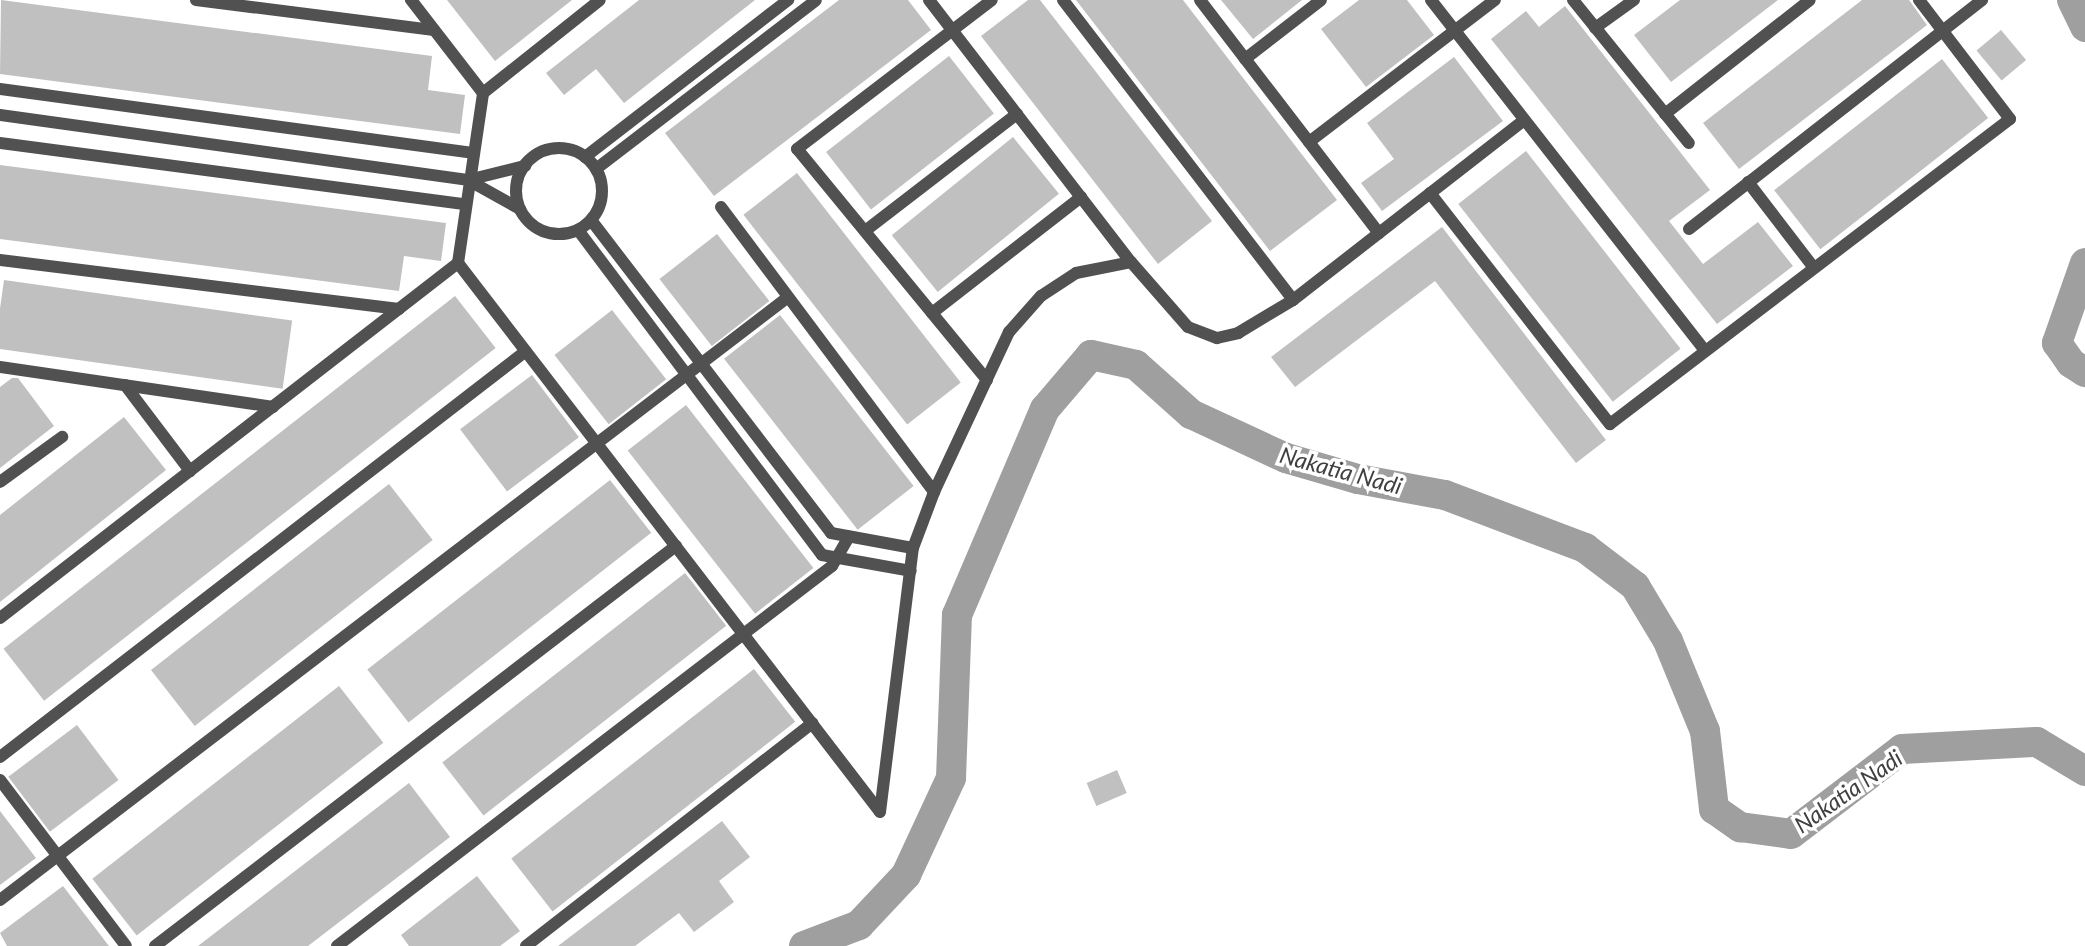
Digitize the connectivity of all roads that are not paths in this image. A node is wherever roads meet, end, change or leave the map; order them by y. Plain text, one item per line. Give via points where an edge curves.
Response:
1 (196, 0) edge
2 (411, 0) edge
3 (600, 0) edge
4 (788, 0) edge
5 (816, 0) edge
6 (929, 0) edge
7 (992, 0) edge
8 (1063, 0) edge
9 (1200, 0) edge
10 (1321, 0) edge
11 (1431, 0) edge
12 (1496, 0) edge
13 (1573, 0) edge
14 (1634, 0) edge
15 (1810, 0) edge
16 (1919, 0) edge
17 (1982, 0) edge
18 (1595, 28) junction
19 (434, 30) junction
20 (952, 30) junction
21 (1455, 31) junction
22 (1942, 31) junction
23 (1245, 59) junction
24 (0, 89) edge
25 (483, 93) junction
26 (1017, 114) junction
27 (1665, 114) junction
28 (0, 115) edge
29 (1524, 120) junction
30 (1309, 142) junction
31 (0, 143) edge
32 (1689, 143) dead end
33 (473, 153) junction
34 (585, 157) junction
35 (525, 166) junction
36 (596, 169) junction
37 (468, 180) junction
38 (1748, 182) junction
39 (1430, 193) junction
40 (1081, 197) junction
41 (466, 204) junction
42 (721, 207) dead end
43 (520, 209) junction
44 (591, 220) junction
45 (1689, 229) dead end
46 (578, 230) junction
47 (865, 231) junction
48 (1379, 233) junction
49 (0, 260) edge
50 (1131, 262) junction
51 (458, 263) junction
52 (1814, 268) junction
53 (788, 297) junction
54 (1293, 300) junction
55 (399, 309) junction
56 (932, 313) junction
57 (526, 351) junction
58 (1705, 351) junction
59 (702, 365) junction
60 (0, 367) edge
61 (687, 376) junction
62 (987, 380) junction
63 (125, 385) junction
64 (273, 407) junction
65 (62, 437) dead end
66 (599, 446) junction
67 (190, 471) junction
68 (0, 482) edge
69 (934, 492) junction
70 (849, 536) junction
71 (676, 546) junction
72 (913, 548) junction
73 (838, 558) junction
74 (911, 571) junction
75 (0, 618) edge
76 (744, 634) junction
77 (812, 723) junction
78 (0, 757) edge
79 (0, 780) edge
80 (58, 856) junction
81 (0, 900) edge
82 (126, 946) edge
83 (155, 946) edge
84 (337, 946) edge
85 (526, 946) edge

1 - 19 street
2 - 19 street
3 - 25 street
4 - 34 street
5 - 36 street
6 - 20 street
7 - 20 street
8 - 54 street
9 - 23 street
10 - 23 street
11 - 21 street
12 - 21 street
13 - 18 street
14 - 18 street
15 - 27 street
16 - 22 street
17 - 22 street
18 - 27 street
19 - 25 street
20 - 26 street
20 - 47 street via 797,149
21 - 29 street
21 - 30 street
22 - 38 street
22 - 52 street via 2010,119
23 - 30 street
24 - 33 street
25 - 33 street
26 - 40 street
26 - 47 street
27 - 32 street
28 - 37 street
29 - 39 street
29 - 58 street
30 - 48 street
31 - 41 street
33 - 37 street
34 - 35 street via 557,148 541,152
34 - 36 street
35 - 37 street
35 - 43 street via 516,193
36 - 44 street via 602,189
37 - 41 street
37 - 43 street
38 - 45 street
38 - 52 street
39 - 48 street
39 - 58 street via 1609,424
40 - 50 street
40 - 56 street
41 - 51 street
42 - 53 street
43 - 46 street via 544,232
44 - 46 street
44 - 59 street
46 - 61 street
47 - 56 street
48 - 54 street
49 - 55 street
50 - 54 street via 1188,327 1217,338 1238,333
50 - 62 street via 1076,273 1041,296 1009,332
51 - 55 street
51 - 57 street
52 - 58 street
53 - 59 street
53 - 69 street
55 - 64 street
56 - 62 street
57 - 66 street
57 - 78 street
59 - 61 street
59 - 70 street via 831,533
60 - 63 street
61 - 66 street
61 - 73 street via 822,555
62 - 69 street
63 - 64 street
63 - 67 street
64 - 67 street
65 - 68 street
66 - 71 street
66 - 80 street
67 - 75 street
69 - 72 street
70 - 72 street
70 - 73 street
71 - 76 street
71 - 83 street
72 - 74 street
73 - 74 street
73 - 76 street
74 - 77 street via 880,812
76 - 77 street
76 - 84 street
77 - 85 street
79 - 80 street
80 - 81 street
80 - 82 street

